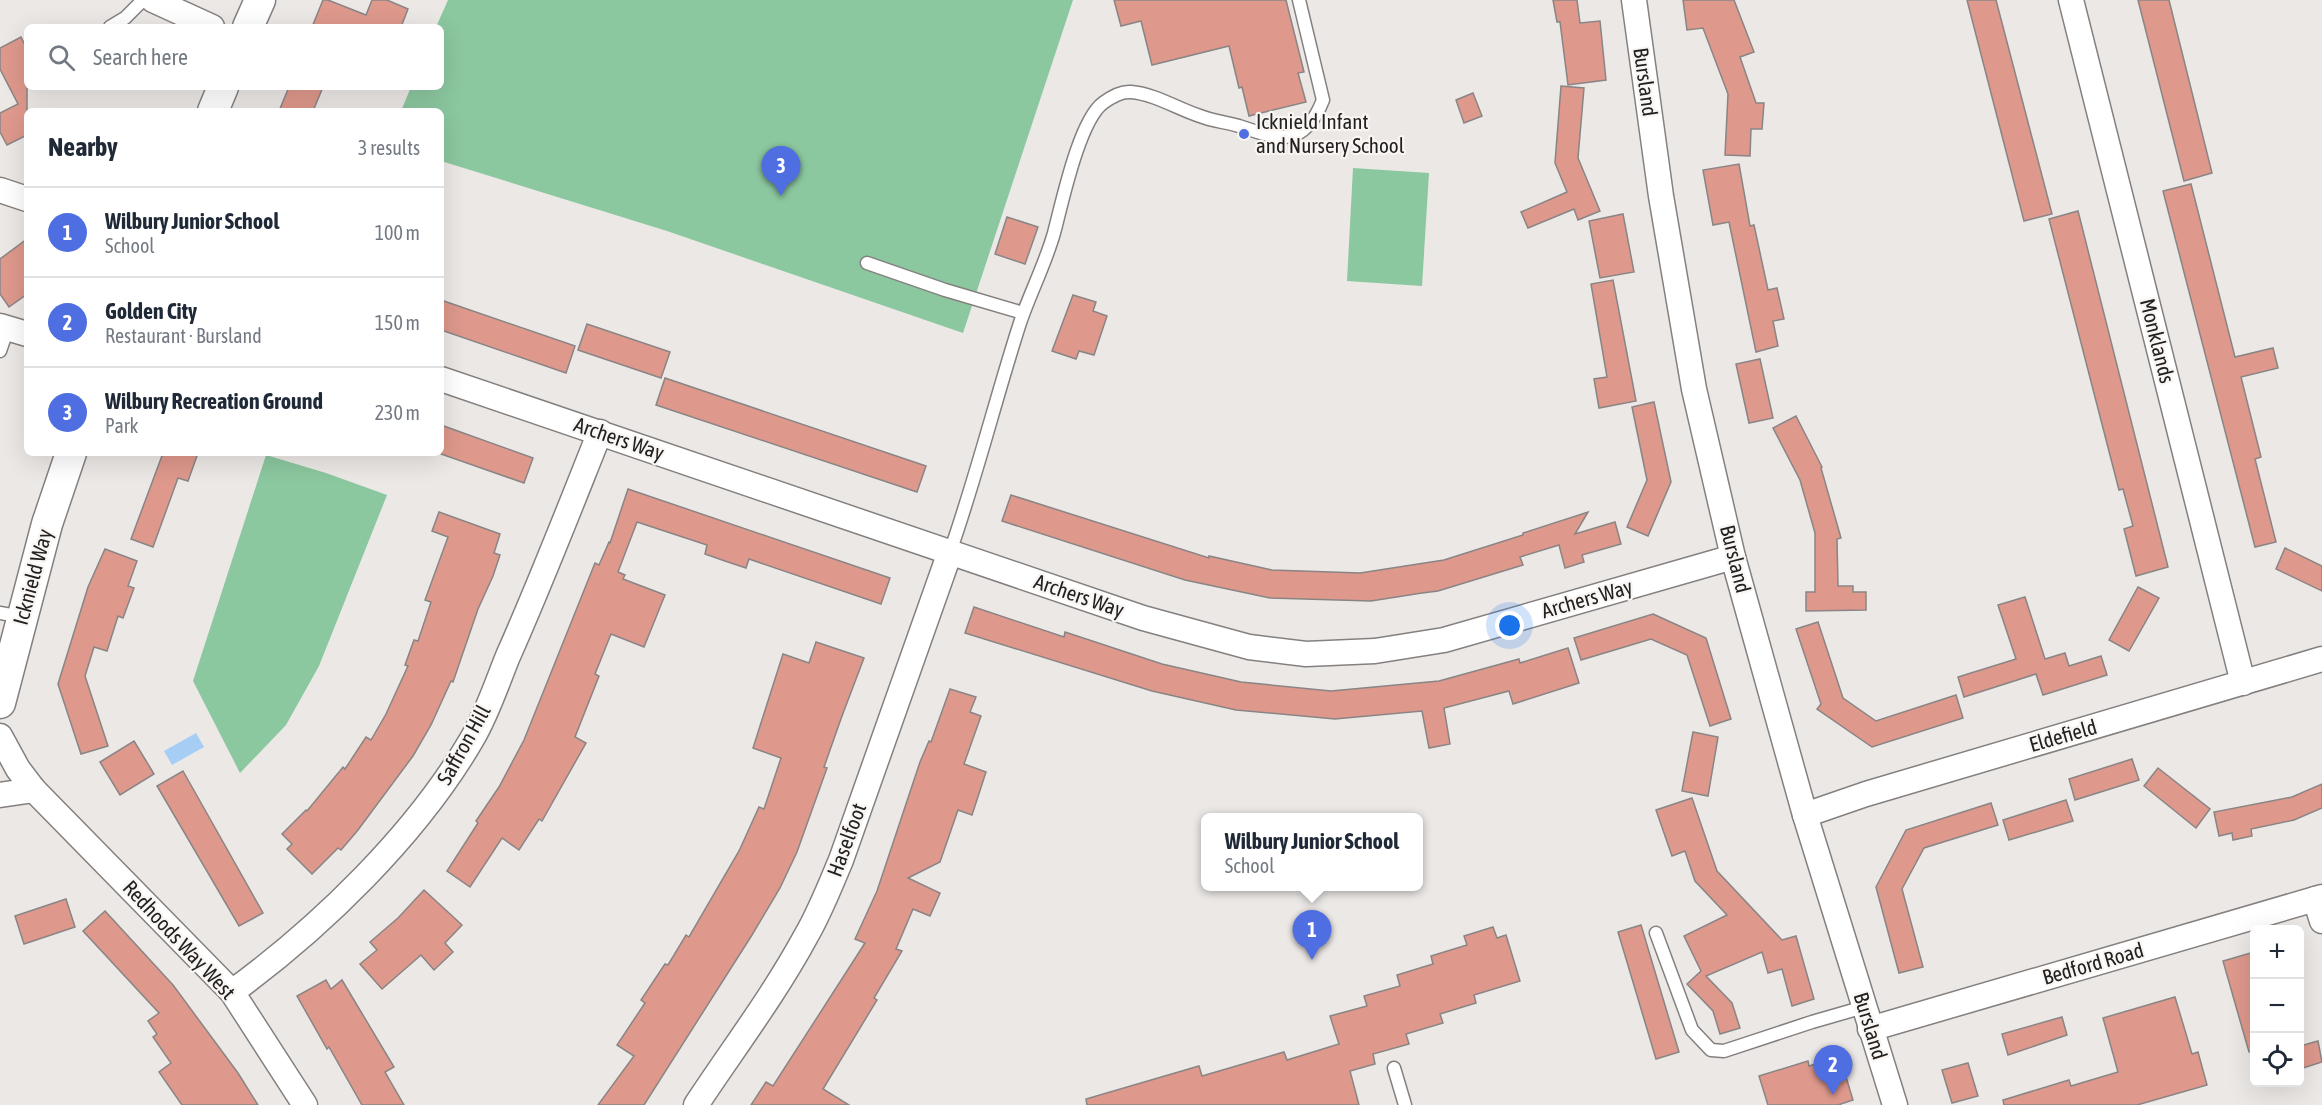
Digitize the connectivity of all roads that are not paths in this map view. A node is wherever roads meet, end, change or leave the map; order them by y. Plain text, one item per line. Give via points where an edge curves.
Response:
1 (143, 0) edge
2 (260, 0) edge
3 (1299, 0) edge
4 (1634, 0) edge
5 (2071, 0) edge
6 (169, 3) edge
7 (115, 24) edge
8 (207, 24) edge
9 (249, 24) edge
10 (222, 90) edge
11 (214, 108) edge
12 (0, 190) edge
13 (24, 198) edge
14 (867, 263) dead end
15 (1023, 314) junction
16 (12, 329) edge
17 (0, 351) edge
18 (444, 381) edge
19 (600, 432) junction
20 (70, 456) edge
21 (950, 552) junction
22 (1733, 557) junction
23 (11, 615) edge
24 (2322, 658) edge
25 (2243, 683) junction
26 (0, 703) edge
27 (0, 736) edge
28 (34, 790) junction
29 (0, 795) edge
30 (1805, 815) junction
31 (2320, 906) edge
32 (1656, 933) dead end
33 (232, 992) junction
34 (1867, 1018) junction
35 (1394, 1068) dead end
36 (305, 1105) edge
37 (696, 1105) edge
38 (1405, 1105) edge
39 (1895, 1105) edge

1 - 7 lane
2 - 9 street
3 - 15 lane via 1323,100 1312,122 1290,137 1277,138 1133,92 1108,99 1086,126 1053,235
4 - 22 street, Bursland via 1661,196 1694,389
5 - 25 street, Monklands
6 - 8 street
10 - 11 street
12 - 13 street
14 - 15 lane
15 - 21 lane
16 - 17 lane
18 - 19 street, Archers Way
19 - 21 street, Archers Way
19 - 33 street, Saffron Hill via 473,738 433,799 369,874 267,967
20 - 23 street, Icknield Way
21 - 22 street, Archers Way via 1143,618 1249,647 1306,654 1375,651 1444,640
21 - 37 street, Haselfoot via 824,902 775,989
22 - 30 street, Bursland
23 - 26 street, Icknield Way
24 - 25 street, Eldefield
25 - 30 street, Eldefield
27 - 28 street, Redhoods Way West
28 - 29 street
28 - 33 street, Redhoods Way West
30 - 34 street, Bursland
31 - 34 street, Bedford Road
32 - 34 lane via 1692,1030 1711,1050 1724,1051 1812,1022
33 - 36 street, Redhoods Way West
34 - 39 street, Bursland
35 - 38 lane

